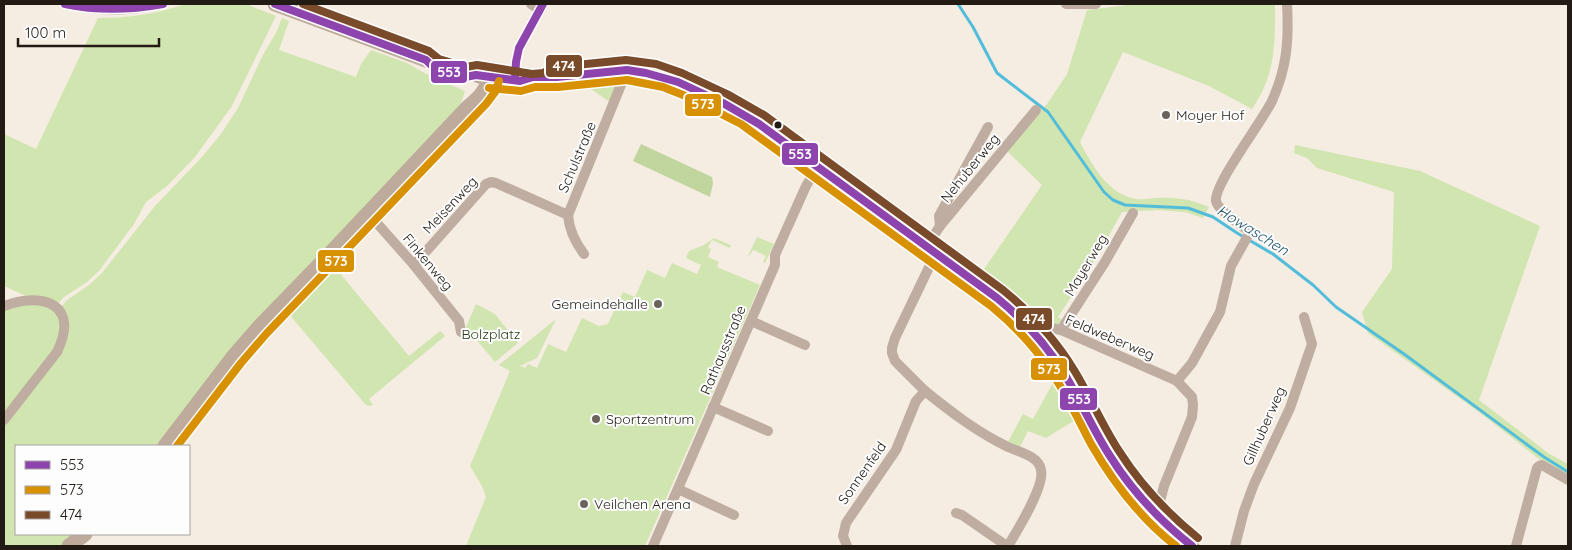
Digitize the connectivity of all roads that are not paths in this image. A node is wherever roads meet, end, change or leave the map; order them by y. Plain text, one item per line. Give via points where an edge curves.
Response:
1 (65, 4) edge
2 (162, 4) edge
3 (275, 4) edge
4 (1066, 4) edge
5 (1096, 4) edge
6 (1287, 4) edge
7 (538, 6) edge
8 (627, 70) junction
9 (482, 76) junction
10 (517, 80) junction
11 (1036, 110) dead end
12 (988, 127) dead end
13 (818, 166) junction
14 (368, 213) junction
15 (1133, 213) dead end
16 (568, 215) junction
17 (940, 226) junction
18 (932, 250) junction
19 (584, 254) dead end
20 (414, 265) junction
21 (4, 306) edge
22 (1304, 317) dead end
23 (751, 321) junction
24 (1031, 328) junction
25 (1061, 330) junction
26 (461, 332) dead end
27 (805, 345) dead end
28 (1177, 382) junction
29 (925, 391) junction
30 (713, 407) junction
31 (4, 420) edge
32 (768, 431) dead end
33 (166, 445) edge
34 (1568, 480) edge
35 (678, 489) junction
36 (956, 513) dead end
37 (1155, 514) junction
38 (734, 515) dead end
39 (84, 535) edge
40 (1185, 544) edge
41 (1010, 545) edge
42 (69, 546) edge
43 (653, 546) edge
44 (847, 546) edge
45 (1235, 546) edge
46 (1516, 546) edge

1 - 2 street via 111,11
3 - 9 main road via 426,60
4 - 5 street
6 - 28 street via 1287,51 1282,75 1267,111 1216,196 1217,205 1250,232 1231,266 1220,312 1192,363
7 - 10 street via 519,48
8 - 10 main road
8 - 13 main road via 666,77 724,103
8 - 16 street, Schulstraße
9 - 10 main road
9 - 14 main road via 484,92
11 - 17 street, Nehuberweg
12 - 17 street via 938,216
13 - 18 main road
13 - 23 street, Rathausstraße via 775,255 775,265
14 - 20 street, Finkenweg
14 - 33 main road via 260,326
15 - 25 street, Mayerweg via 1106,262
16 - 19 street, Schulstraße via 570,230
16 - 20 street, Meisenweg via 491,182
17 - 18 street, Nehuberweg
18 - 24 main road via 997,298
18 - 29 street via 934,259 892,348 896,361
20 - 26 street, Finkenweg via 459,321
21 - 31 street via 39,300 57,308 65,326 57,352
22 - 45 street, Gillhuberweg via 1312,344 1290,408 1254,484
23 - 27 street
23 - 30 street, Rathausstraße
24 - 25 street, Feldweberweg via 1037,325
24 - 37 main road via 1059,366 1121,474
25 - 28 street, Feldweberweg
28 - 37 street via 1192,398 1192,416
29 - 41 street via 970,426 1040,465 1041,483
29 - 44 street, Sonnenfeld via 916,401 896,450 846,523 843,536
30 - 32 street
30 - 35 street, Rathausstraße
34 - 46 street via 1539,466
35 - 38 street
35 - 43 street, Rathausstraße
36 - 41 street
37 - 40 main road
39 - 42 main road

